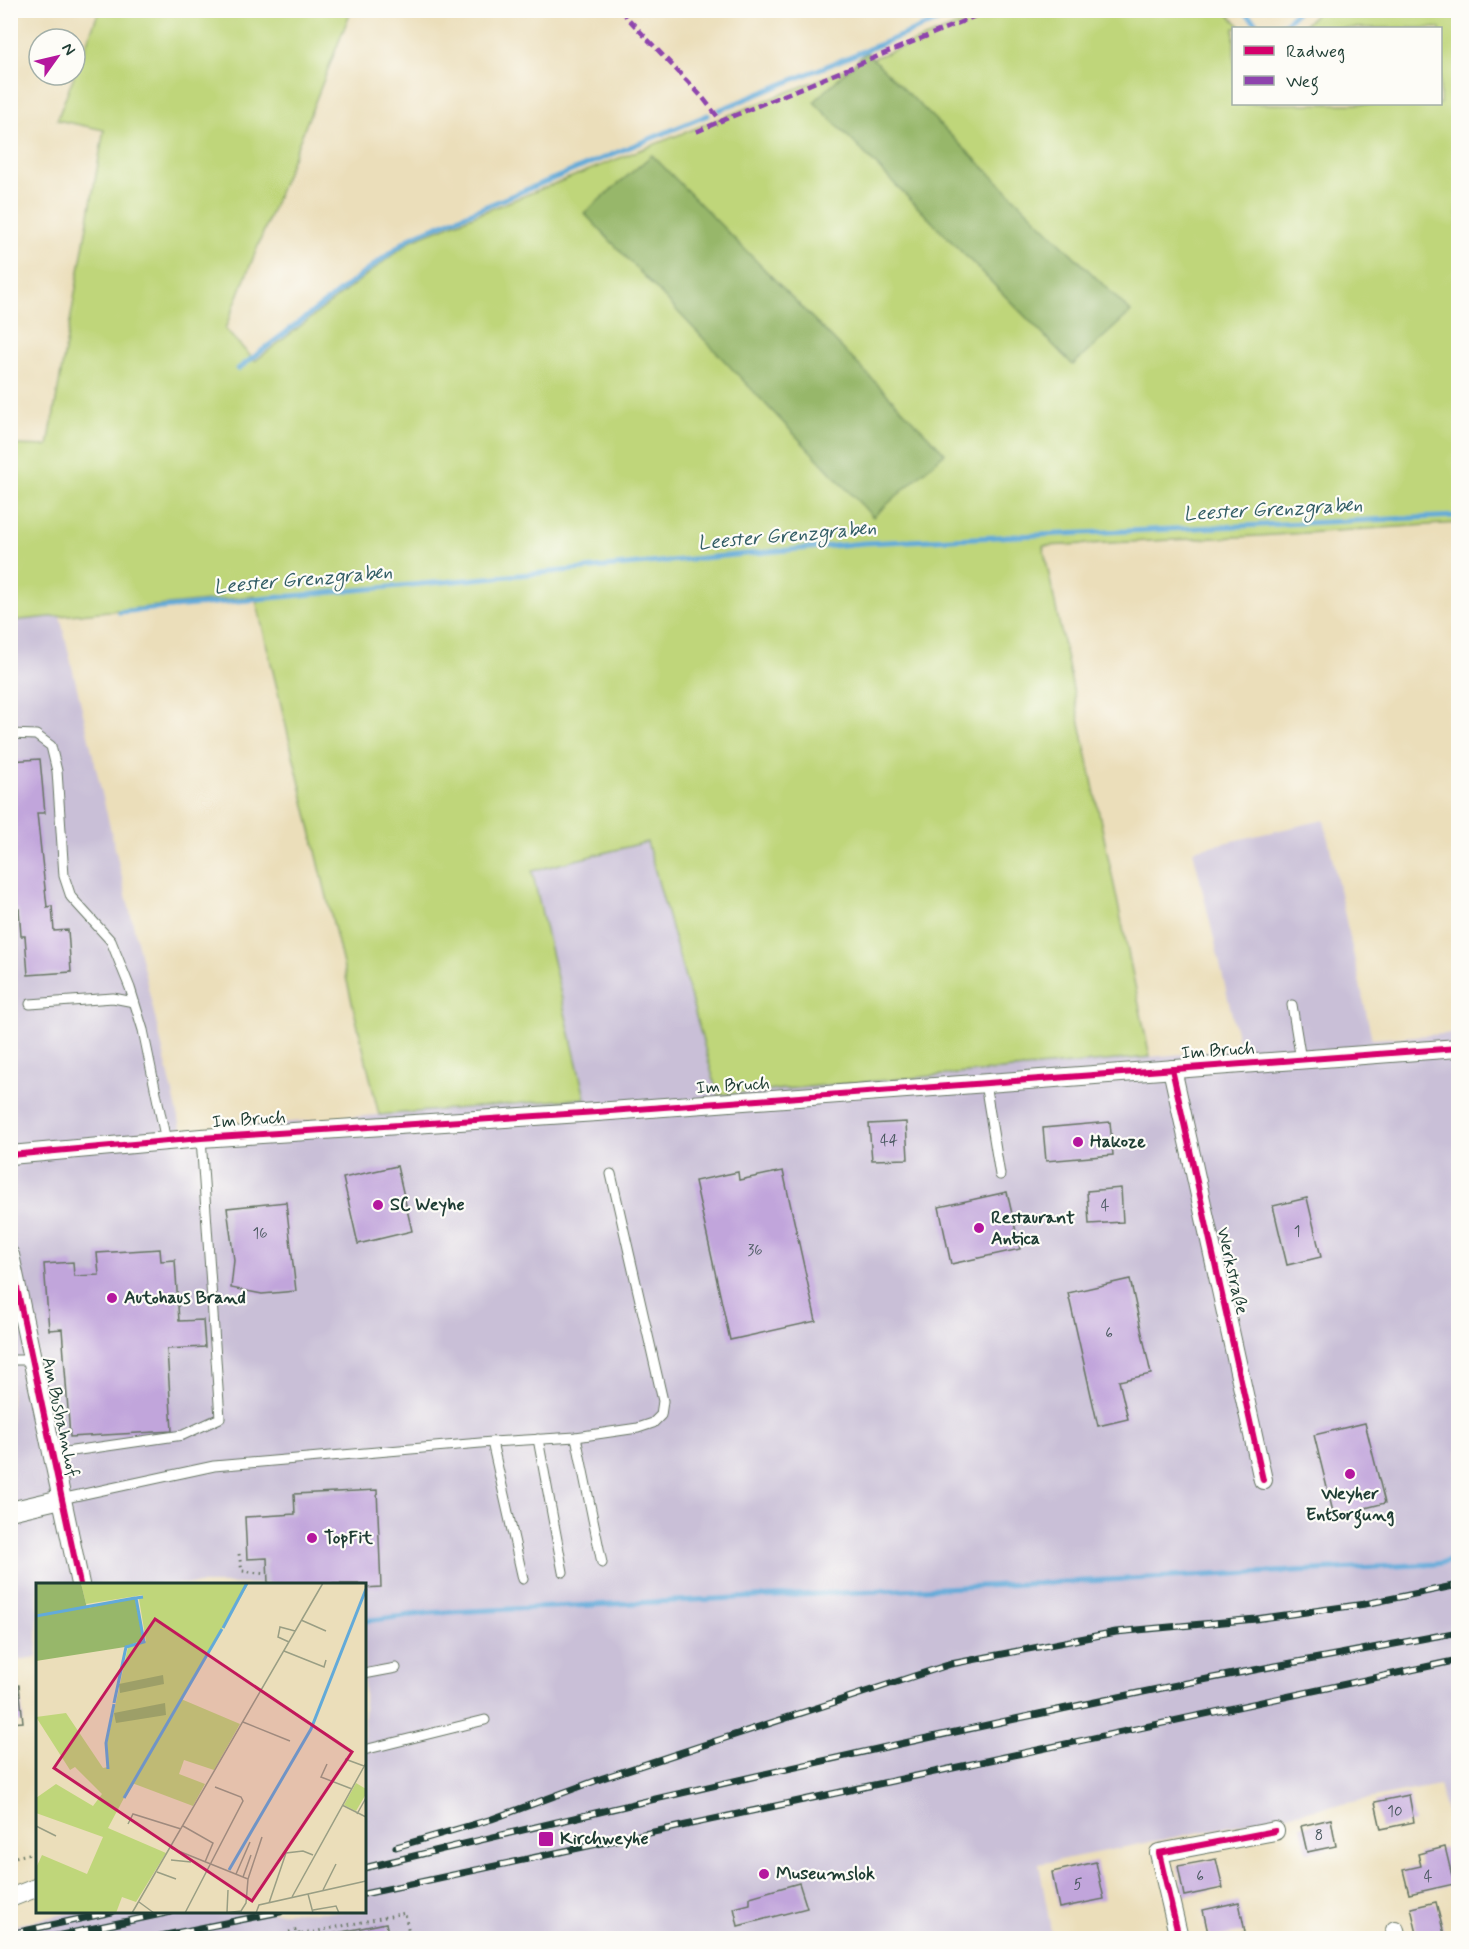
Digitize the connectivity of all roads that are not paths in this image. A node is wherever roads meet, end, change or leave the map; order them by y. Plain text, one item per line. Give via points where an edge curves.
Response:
1 (10, 734) edge
2 (134, 1002) junction
3 (30, 1004) dead end
4 (1292, 1005) dead end
5 (1458, 1048) edge
6 (1301, 1060) junction
7 (1172, 1069) junction
8 (985, 1083) junction
9 (201, 1138) junction
10 (166, 1141) junction
11 (10, 1155) edge
12 (610, 1174) dead end
13 (1000, 1175) dead end
14 (10, 1255) edge
15 (10, 1360) edge
16 (33, 1360) junction
17 (576, 1437) junction
18 (538, 1439) junction
19 (492, 1442) junction
20 (52, 1454) junction
21 (1263, 1480) dead end
22 (62, 1499) junction
23 (10, 1511) edge
24 (602, 1563) dead end
25 (563, 1572) dead end
26 (522, 1579) dead end
27 (80, 1583) edge
28 (396, 1668) dead end
29 (366, 1674) edge
30 (485, 1720) dead end
31 (366, 1750) edge
32 (1275, 1831) dead end
33 (36, 1888) edge
34 (10, 1898) edge
35 (1179, 1938) edge

1 - 2 lane via 36,735 51,746 57,771 64,876 70,897 111,941
2 - 3 lane via 113,998
2 - 10 lane
4 - 6 lane
5 - 6 street, Im Bruch
6 - 7 street, Im Bruch
7 - 8 street, Im Bruch
7 - 21 street, Werkstraße
8 - 9 street, Im Bruch
8 - 13 lane
9 - 10 street, Im Bruch
9 - 20 lane via 220,1419 183,1435
10 - 11 street, Im Bruch
12 - 17 lane via 663,1401 661,1416 653,1423
14 - 16 street, Am Busbahnhof
15 - 16 lane
16 - 20 street, Am Busbahnhof
17 - 18 lane
17 - 24 lane
18 - 19 lane
18 - 25 lane
19 - 22 lane via 214,1466
19 - 26 lane
20 - 22 street, Am Busbahnhof
22 - 23 street
22 - 27 street, Am Busbahnhof
28 - 29 lane
30 - 31 lane
32 - 35 street via 1159,1853
33 - 34 street

